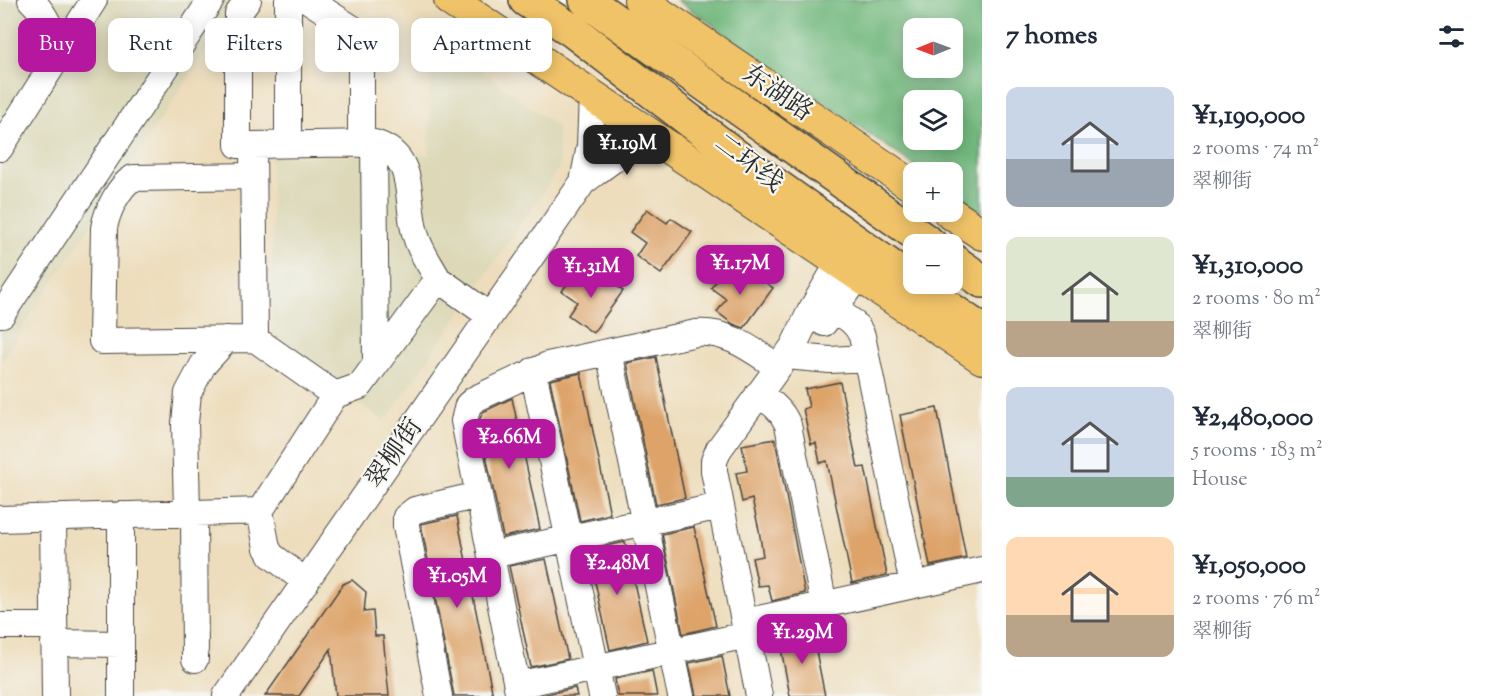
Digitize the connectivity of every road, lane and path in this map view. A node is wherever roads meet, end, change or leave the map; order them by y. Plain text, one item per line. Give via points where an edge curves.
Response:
1 (31, 0) edge
2 (94, 0) edge
3 (211, 0) edge
4 (248, 0) edge
5 (288, 0) edge
6 (308, 0) edge
7 (450, 0) edge
8 (526, 0) edge
9 (586, 0) edge
10 (640, 0) edge
11 (46, 18) edge
12 (83, 18) edge
13 (49, 72) edge
14 (592, 96) junction
15 (653, 138) junction
16 (288, 144) junction
17 (367, 144) junction
18 (253, 145) junction
19 (0, 148) edge
20 (253, 176) junction
21 (903, 179) edge
22 (583, 182) junction
23 (963, 221) edge
24 (916, 234) edge
25 (982, 234) edge
26 (849, 267) junction
27 (963, 268) edge
28 (903, 275) edge
29 (438, 279) junction
30 (982, 281) edge
31 (930, 294) edge
32 (1, 309) edge
33 (833, 310) junction
34 (490, 316) junction
35 (982, 331) edge
36 (227, 339) junction
37 (255, 339) junction
38 (609, 352) junction
39 (786, 357) junction
40 (866, 358) junction
41 (982, 358) edge
42 (376, 364) junction
43 (533, 371) junction
44 (758, 394) junction
45 (335, 395) junction
46 (479, 495) junction
47 (721, 506) junction
48 (260, 511) junction
49 (191, 512) junction
50 (121, 515) junction
51 (53, 517) junction
52 (0, 519) edge
53 (644, 522) junction
54 (569, 538) junction
55 (491, 555) junction
56 (982, 570) edge
57 (306, 582) junction
58 (913, 585) junction
59 (824, 605) junction
60 (0, 626) edge
61 (746, 628) junction
62 (54, 635) junction
63 (121, 644) junction
64 (671, 651) junction
65 (195, 659) dead end
66 (596, 668) junction
67 (518, 690) edge
68 (55, 696) edge
69 (121, 696) edge
70 (226, 696) edge
71 (439, 696) edge
72 (602, 696) edge
73 (681, 696) edge
74 (759, 696) edge

1 - 11 street
2 - 12 street
3 - 32 street
4 - 18 street via 238,14 237,145
5 - 16 street
6 - 17 street via 361,34
7 - 14 main road
8 - 28 highway, 二环线
9 - 24 highway, 二环线
10 - 21 main road, 东湖路
13 - 19 street
14 - 15 main road
14 - 22 street via 590,146
15 - 22 street via 619,154
15 - 26 main road
16 - 17 street
16 - 18 street
17 - 29 street via 390,151 406,171 415,233
17 - 42 street
18 - 20 street
20 - 36 street via 134,178 127,182 106,216 104,228 102,341
20 - 37 street
22 - 34 street, 翠柳街
23 - 25 main road
26 - 33 street
26 - 39 street via 810,312
26 - 41 main road
27 - 30 highway
29 - 34 street
29 - 42 street
31 - 35 highway, 二环线
33 - 39 street
33 - 40 street via 858,327
34 - 57 street, 翠柳街
36 - 37 street
36 - 49 street via 203,365 188,393 185,423
37 - 45 street
38 - 39 street via 709,333
38 - 43 street
38 - 53 street
39 - 40 street
39 - 44 street
40 - 58 street
42 - 45 street via 360,386
43 - 46 street via 468,405 464,421
43 - 54 street
44 - 47 street via 716,453 714,471
44 - 59 street via 777,406 788,425
45 - 48 street
46 - 55 street
46 - 71 street via 415,510 406,517
47 - 53 street
47 - 61 street
48 - 49 street
48 - 57 street via 270,555
49 - 50 street
49 - 65 street
50 - 51 street
50 - 63 street
51 - 52 street
51 - 62 street
53 - 54 street
53 - 64 street
54 - 55 street
54 - 66 street
55 - 67 street
56 - 58 street
57 - 70 street, 翠柳街
58 - 59 street
59 - 61 street
60 - 62 street
61 - 64 street
61 - 74 street
62 - 63 street
62 - 68 street
63 - 69 street
64 - 66 street
64 - 73 street
66 - 67 street
66 - 72 street

